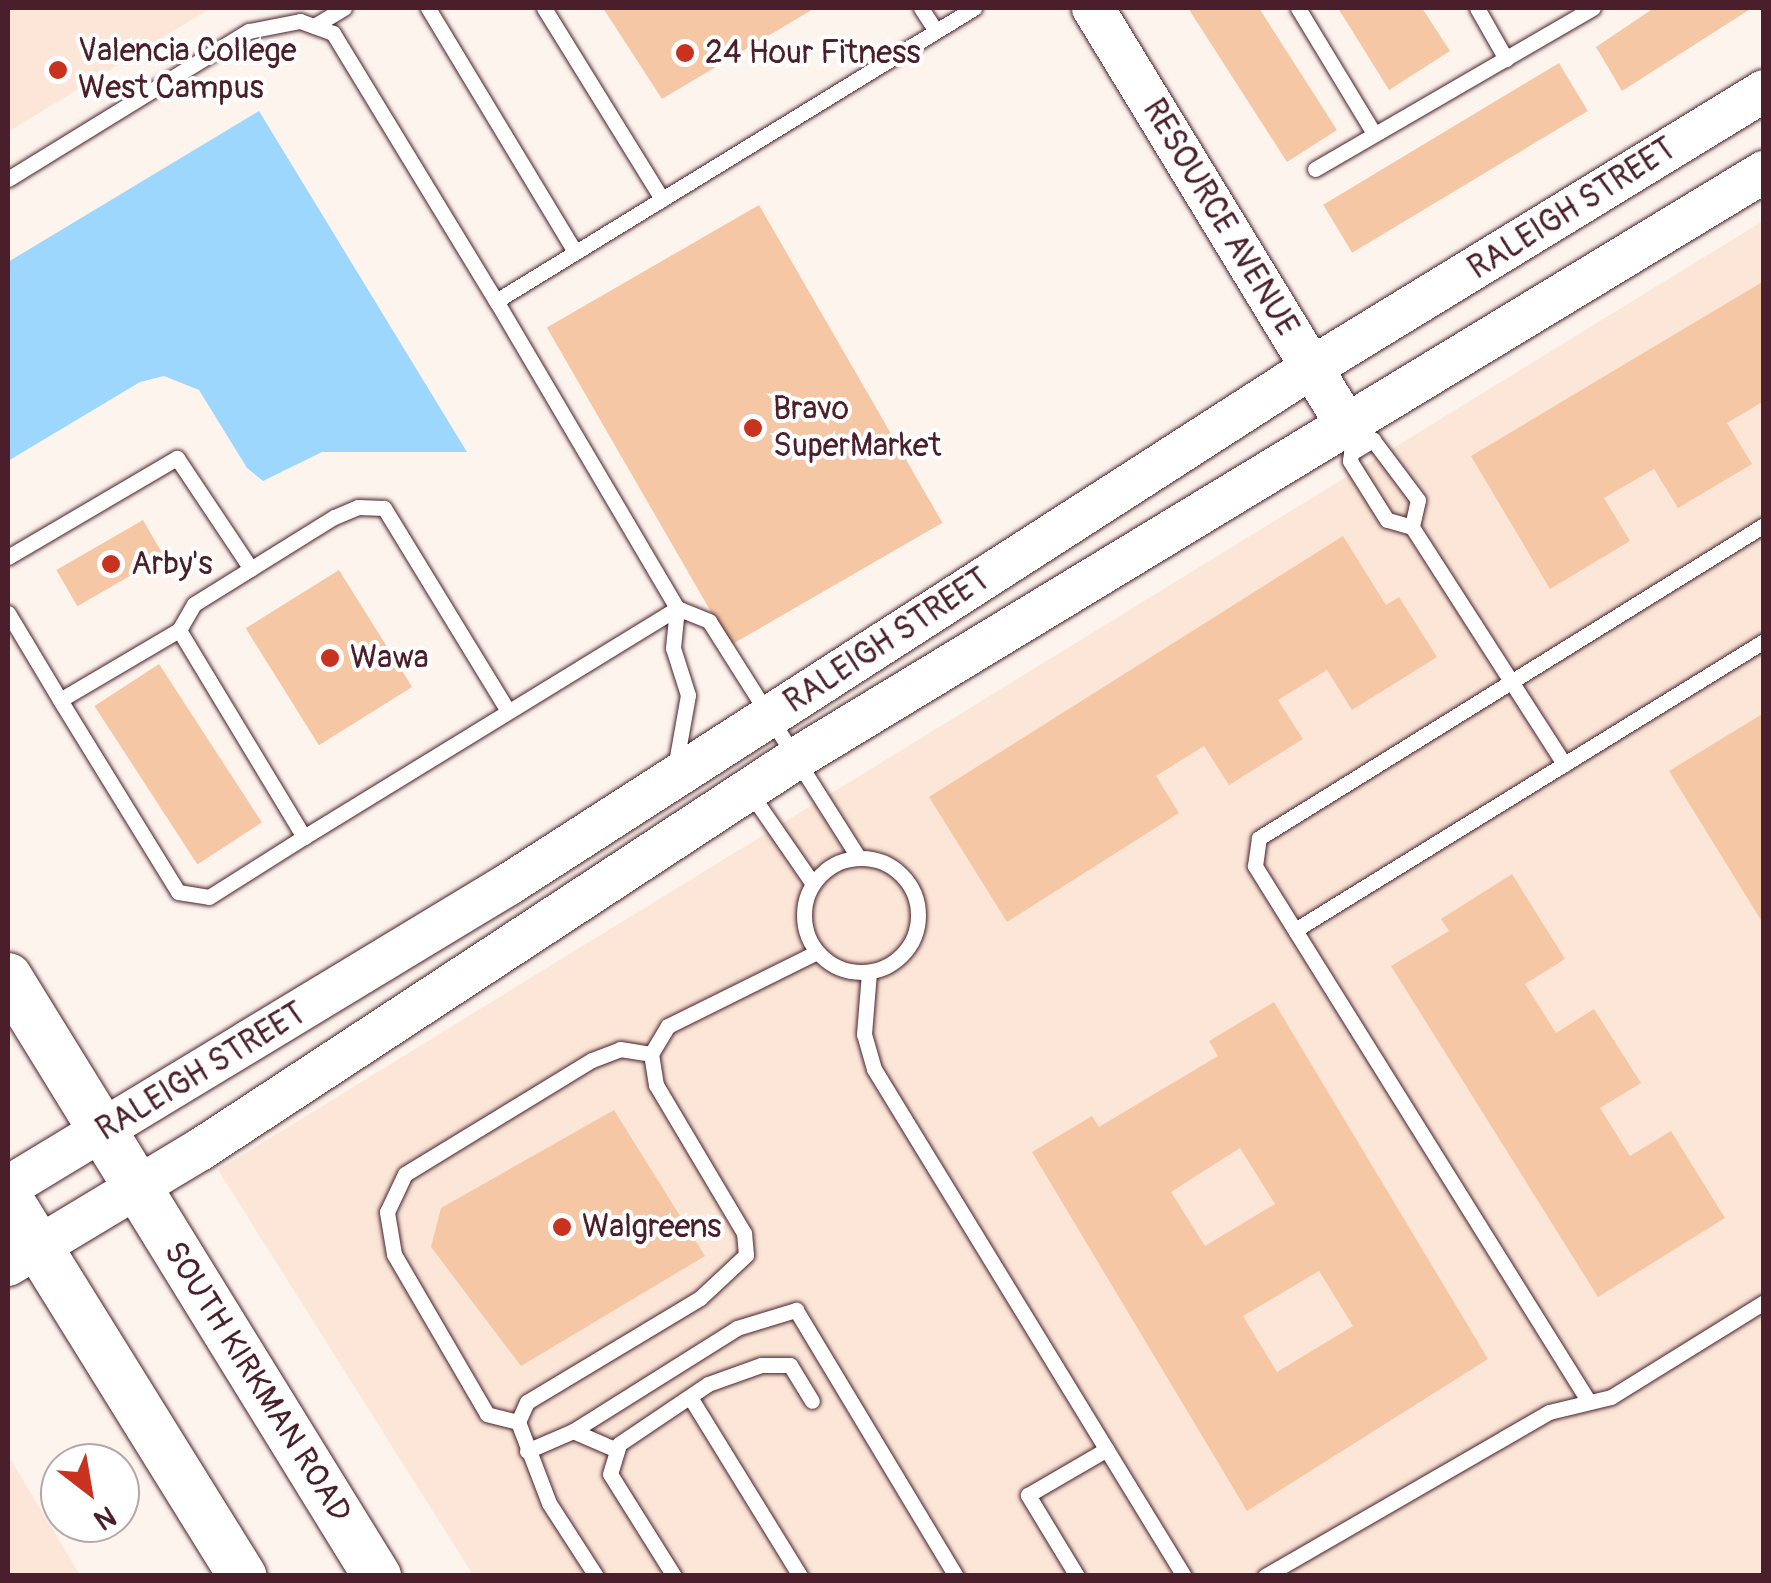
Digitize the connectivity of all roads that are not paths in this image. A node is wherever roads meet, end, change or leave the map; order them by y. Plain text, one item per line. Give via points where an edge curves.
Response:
1 (344, 8) edge
2 (428, 8) edge
3 (544, 8) edge
4 (921, 8) edge
5 (974, 8) edge
6 (1092, 8) edge
7 (1298, 8) edge
8 (1476, 8) edge
9 (1593, 8) edge
10 (314, 26) junction
11 (936, 32) junction
12 (1506, 59) junction
13 (1764, 91) edge
14 (1372, 132) junction
15 (1315, 169) dead end
16 (1764, 172) edge
17 (8, 179) edge
18 (662, 200) junction
19 (575, 252) junction
20 (496, 301) junction
21 (1312, 368) junction
22 (1354, 436) junction
23 (1764, 525) edge
24 (1412, 527) junction
25 (8, 557) edge
26 (250, 569) junction
27 (676, 608) junction
28 (8, 613) edge
29 (179, 630) junction
30 (1764, 641) edge
31 (1512, 681) junction
32 (60, 700) junction
33 (508, 711) junction
34 (770, 717) junction
35 (798, 758) junction
36 (1564, 764) junction
37 (674, 778) junction
38 (749, 790) junction
39 (304, 837) junction
40 (859, 858) junction
41 (813, 884) junction
42 (1295, 930) junction
43 (817, 952) junction
44 (869, 972) junction
45 (8, 977) edge
46 (651, 1054) junction
47 (103, 1132) junction
48 (137, 1187) junction
49 (8, 1188) edge
50 (8, 1198) edge
51 (23, 1256) edge
52 (1764, 1302) edge
53 (690, 1397) junction
54 (812, 1401) dead end
55 (1590, 1402) junction
56 (518, 1422) junction
57 (572, 1431) junction
58 (1107, 1449) junction
59 (617, 1450) junction
60 (526, 1451) junction
61 (242, 1576) edge
62 (377, 1576) edge
63 (596, 1576) edge
64 (674, 1576) edge
65 (800, 1576) edge
66 (956, 1576) edge
67 (1077, 1576) edge
68 (1184, 1576) edge
69 (1265, 1576) edge

1 - 10 lane
2 - 19 lane
3 - 18 lane
4 - 11 lane
5 - 11 lane
6 - 21 street, RESOURCE AVENUE
7 - 14 lane
8 - 12 lane
9 - 12 lane
10 - 17 lane via 300,21 249,31
10 - 20 lane via 333,33
11 - 18 lane
12 - 14 lane
13 - 21 street, RALEIGH STREET
14 - 15 lane
16 - 22 street, RALEIGH STREET
18 - 19 lane
19 - 20 lane
20 - 27 lane
21 - 22 street, RESOURCE AVENUE
21 - 34 street, RALEIGH STREET
22 - 24 lane via 1350,461 1362,483 1386,520
22 - 24 lane via 1383,445 1418,500
22 - 35 street, RALEIGH STREET
23 - 31 lane
24 - 31 lane
25 - 26 lane via 176,458
26 - 29 lane via 194,604
26 - 33 lane via 334,518 358,508 384,508
27 - 33 lane
27 - 34 lane via 709,621
27 - 37 lane via 673,648 688,695
28 - 32 lane
29 - 32 lane
29 - 39 lane via 190,658
30 - 36 lane
31 - 36 lane
31 - 42 lane via 1260,838 1255,866
32 - 39 lane via 178,892 209,898
33 - 39 lane
34 - 35 lane
34 - 37 street, RALEIGH STREET
35 - 38 street, RALEIGH STREET
35 - 40 lane
36 - 42 lane
37 - 47 street, RALEIGH STREET
38 - 41 lane
38 - 48 street, RALEIGH STREET
40 - 41 lane via 826,870
40 - 44 lane via 878,860 909,883 919,920 903,955
41 - 43 lane via 804,919
42 - 55 lane
43 - 44 lane via 849,972
43 - 46 lane via 668,1026
44 - 58 lane via 864,1034 874,1069
45 - 47 main road, SOUTH KIRKMAN ROAD
46 - 56 lane via 656,1084 744,1233 746,1255 700,1298 527,1402
46 - 56 lane via 620,1049 592,1060 405,1174 388,1212 394,1254 487,1414
47 - 48 main road, SOUTH KIRKMAN ROAD
47 - 49 street, RALEIGH STREET
48 - 51 street, RALEIGH STREET
48 - 62 main road, SOUTH KIRKMAN ROAD
50 - 51 main road
51 - 61 main road
52 - 55 lane via 1611,1397
53 - 54 lane via 761,1365 790,1364
53 - 59 lane
53 - 65 lane
55 - 69 lane via 1549,1412
56 - 60 lane
57 - 59 lane
57 - 60 lane
57 - 66 lane via 736,1328 796,1310
58 - 67 lane via 1028,1495
58 - 68 lane
59 - 64 lane via 610,1474
60 - 63 lane via 549,1504

